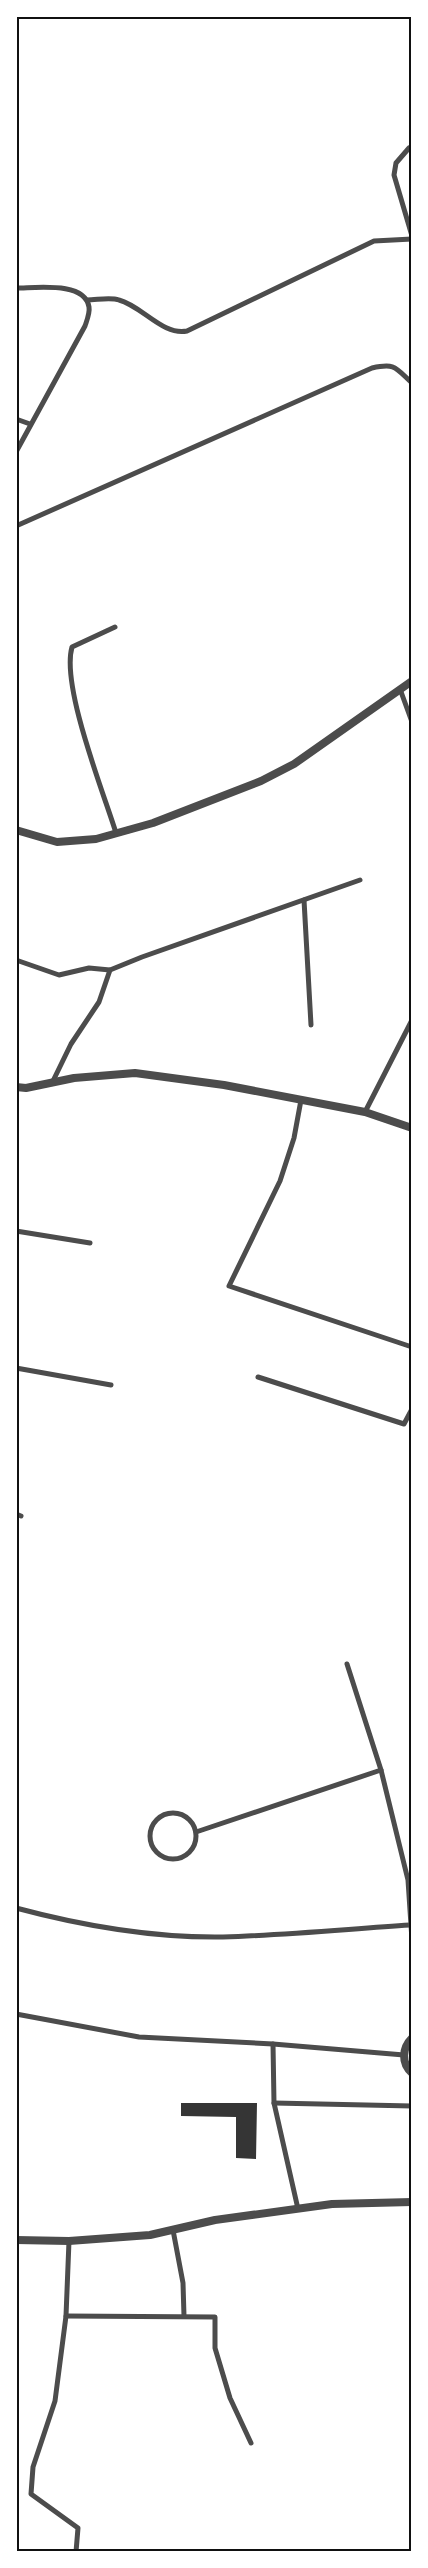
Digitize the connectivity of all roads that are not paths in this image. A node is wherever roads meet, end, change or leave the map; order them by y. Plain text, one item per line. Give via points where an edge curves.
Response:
1 (409, 148) dead end
2 (412, 237) edge
3 (16, 288) edge
4 (87, 300) junction
5 (412, 383) edge
6 (16, 418) edge
7 (30, 424) junction
8 (16, 452) edge
9 (16, 526) edge
10 (115, 627) dead end
11 (412, 681) edge
12 (400, 689) junction
13 (412, 722) edge
14 (16, 830) edge
15 (116, 833) junction
16 (360, 880) dead end
17 (304, 900) junction
18 (16, 960) edge
19 (110, 970) junction
20 (412, 1020) edge
21 (311, 1025) dead end
22 (51, 1083) junction
23 (16, 1087) edge
24 (301, 1100) junction
25 (366, 1112) junction
26 (412, 1128) edge
27 (16, 1231) edge
28 (90, 1243) dead end
29 (412, 1347) edge
30 (16, 1368) edge
31 (258, 1377) dead end
32 (110, 1385) dead end
33 (412, 1409) edge
34 (347, 1664) dead end
35 (380, 1770) junction
36 (196, 1832) junction
37 (16, 1908) edge
38 (410, 1925) junction
39 (412, 1940) edge
40 (16, 2014) edge
41 (412, 2038) edge
42 (274, 2044) junction
43 (404, 2055) junction
44 (412, 2073) edge
45 (274, 2103) junction
46 (412, 2106) edge
47 (412, 2202) edge
48 (298, 2209) junction
49 (172, 2230) junction
50 (16, 2240) edge
51 (69, 2241) junction
52 (66, 2316) junction
53 (184, 2316) junction
54 (251, 2443) dead end
55 (76, 2552) edge

1 - 2 street via 396,163 394,175
2 - 4 street via 374,241 178,333 118,300
3 - 4 street via 65,288 80,293
4 - 7 street via 90,309 86,326
5 - 9 street via 388,365 372,368
6 - 7 street
7 - 8 street
10 - 15 street via 72,647 69,658 78,714
11 - 12 street
12 - 13 street
12 - 15 street via 294,764 262,781 153,823
14 - 15 street via 57,842 96,839
16 - 17 street
17 - 19 street
17 - 21 street
18 - 19 street via 58,975 89,968
19 - 22 street via 99,1002
20 - 25 street
22 - 23 street
22 - 24 street via 135,1073
24 - 25 street
24 - 29 street via 294,1138 280,1181 229,1286
25 - 26 street
27 - 28 street
30 - 32 street
31 - 33 street via 404,1424
34 - 35 street
35 - 36 street
35 - 38 street via 408,1880
36 - 36 street via 189,1819 168,1813 155,1821 150,1835 154,1850 174,1859 193,1847
37 - 38 street via 54,1918 152,1934 222,1937
38 - 39 street
40 - 42 street via 139,2037
41 - 43 street via 405,2047
42 - 43 street
42 - 45 street
43 - 44 street
45 - 46 street
45 - 48 street
47 - 48 street via 332,2204
48 - 49 street via 215,2220
49 - 51 street via 150,2235
49 - 53 street via 183,2283
50 - 51 street
51 - 52 street
52 - 53 street
52 - 55 street via 54,2401 33,2468 31,2494 78,2528
53 - 54 street via 215,2317 215,2348 230,2398

